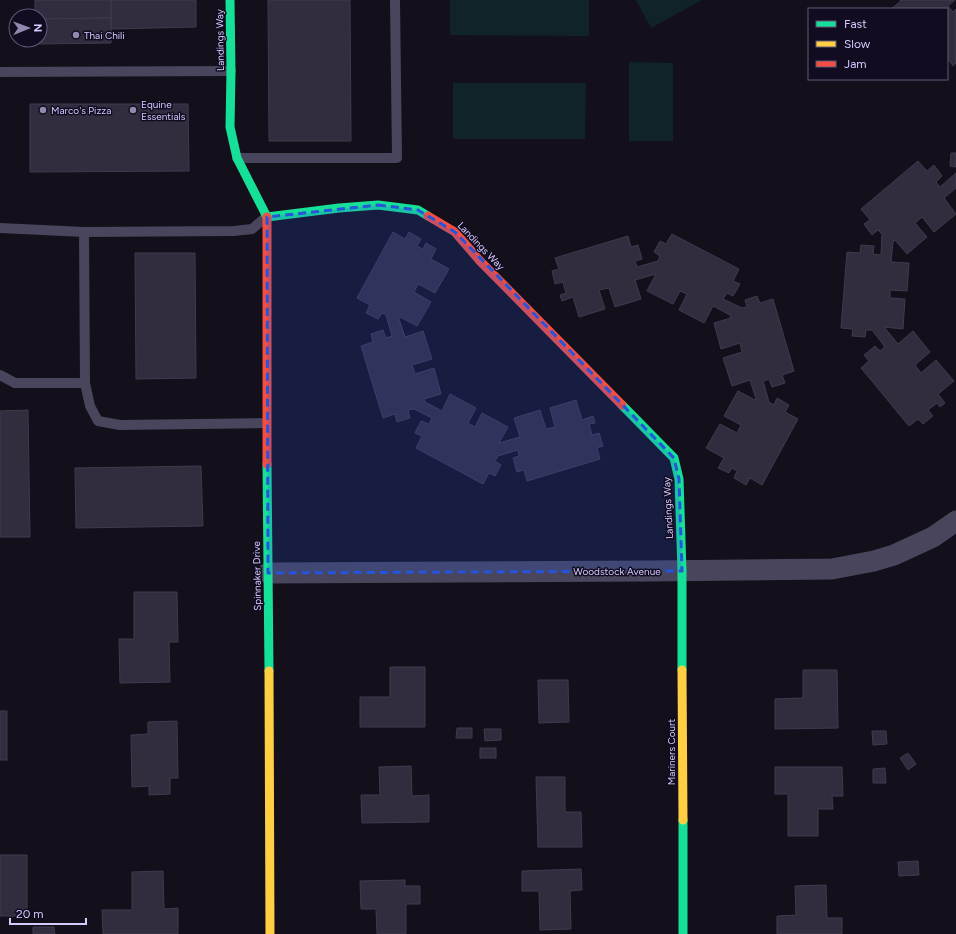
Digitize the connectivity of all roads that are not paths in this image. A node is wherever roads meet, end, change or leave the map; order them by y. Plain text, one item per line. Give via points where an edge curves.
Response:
1 (230, 0) edge
2 (395, 0) edge
3 (231, 71) junction
4 (0, 72) edge
5 (237, 158) junction
6 (267, 217) junction
7 (0, 228) edge
8 (84, 232) junction
9 (0, 375) edge
10 (85, 383) junction
11 (266, 423) junction
12 (956, 521) edge
13 (682, 571) junction
14 (268, 573) junction
15 (270, 934) edge
16 (683, 934) edge

1 - 3 street, Landings Way
2 - 5 lane via 396,158
3 - 4 lane
3 - 5 street, Landings Way via 230,128
5 - 6 street, Landings Way
6 - 8 lane via 252,228 234,231
6 - 11 street, Spinnaker Drive
6 - 13 street, Landings Way via 378,205 418,210 455,232 480,261 674,458 679,479
7 - 8 lane
8 - 10 lane
9 - 10 lane via 15,383
10 - 11 lane via 90,406 98,421 120,425
11 - 14 street, Spinnaker Drive
12 - 13 street, Woodstock Avenue via 933,537 894,555 832,569
13 - 14 street, Woodstock Avenue
13 - 16 street, Mariners Court
14 - 15 street, Spinnaker Drive

